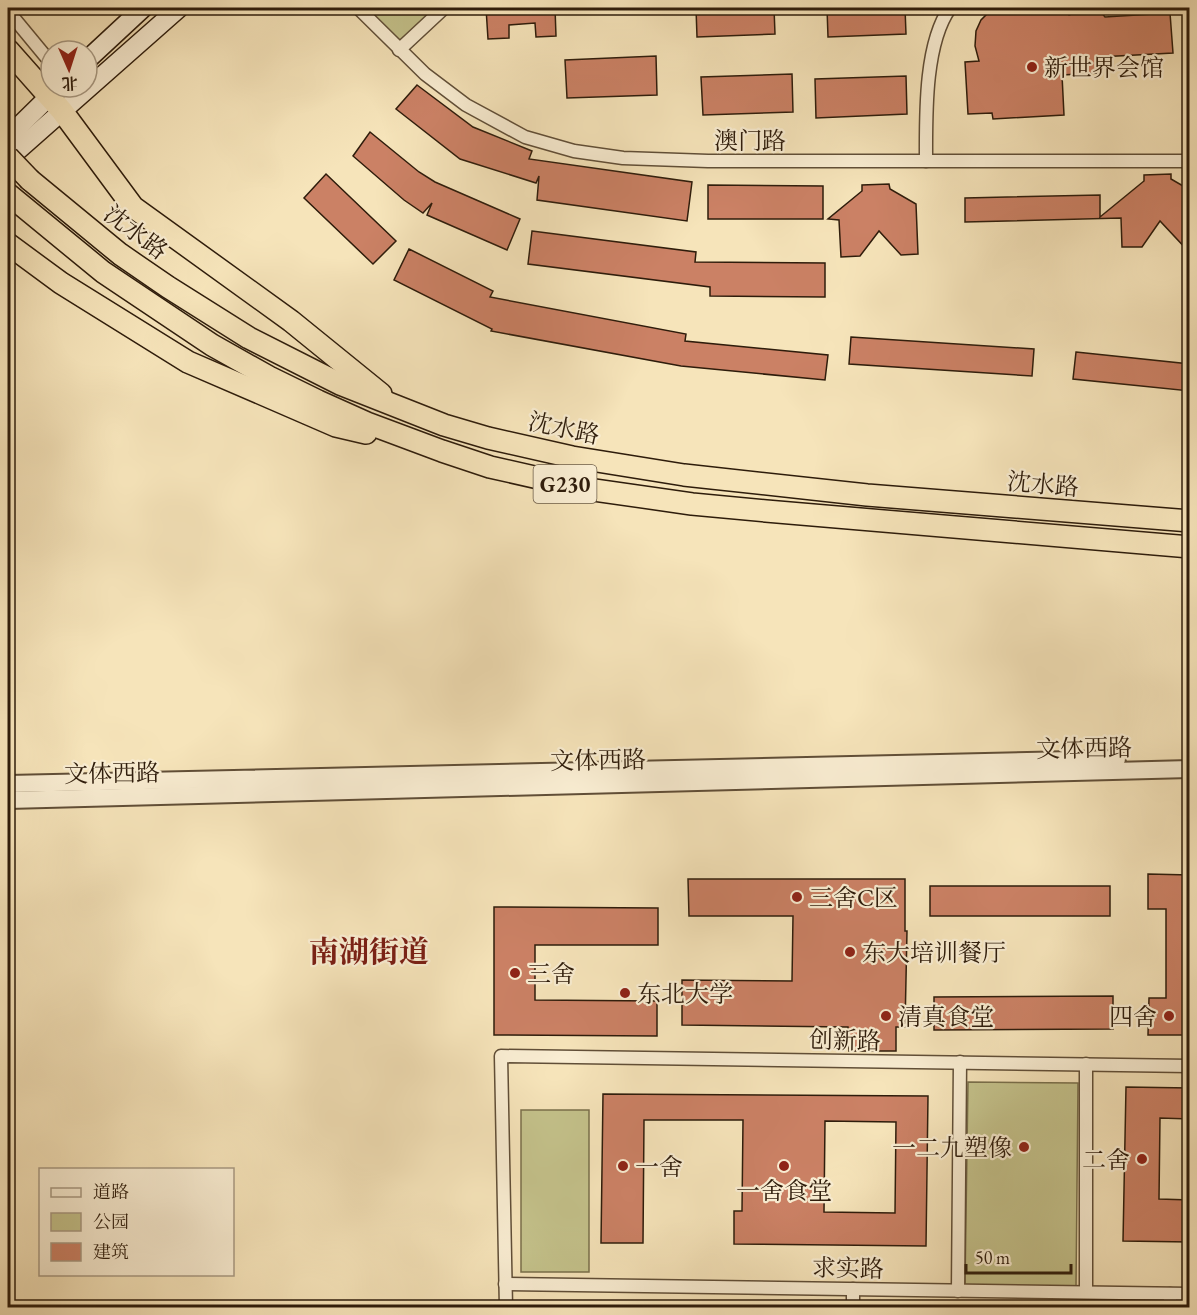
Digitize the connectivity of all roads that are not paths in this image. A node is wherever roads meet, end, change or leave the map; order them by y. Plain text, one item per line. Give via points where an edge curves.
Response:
1 (143, 8) edge
2 (179, 8) edge
3 (358, 8) edge
4 (444, 8) edge
5 (950, 8) edge
6 (8, 10) edge
7 (39, 48) edge
8 (99, 49) edge
9 (8, 50) edge
10 (399, 50) junction
11 (99, 67) edge
12 (39, 80) edge
13 (56, 99) edge
14 (56, 99) edge
15 (58, 99) edge
16 (8, 137) edge
17 (8, 158) edge
18 (926, 161) junction
19 (1190, 161) edge
20 (10, 197) edge
21 (8, 244) edge
22 (396, 406) junction
23 (442, 452) junction
24 (1190, 521) edge
25 (1190, 547) edge
26 (1190, 758) edge
27 (1190, 769) edge
28 (8, 784) edge
29 (8, 800) edge
30 (960, 1062) junction
31 (1086, 1064) junction
32 (1190, 1066) edge
33 (505, 1284) junction
34 (853, 1289) junction
35 (958, 1291) junction
36 (1086, 1293) junction
37 (1170, 1294) junction
38 (1190, 1294) edge
39 (506, 1308) edge
40 (853, 1308) edge
41 (1170, 1308) edge

1 - 8 main road
2 - 11 main road
3 - 10 street, 澳门路
4 - 10 street
5 - 18 street via 936,34 926,110
6 - 7 street
9 - 12 highway
10 - 18 street, 澳门路 via 466,105 525,137 574,151 623,158 698,161
13 - 16 main road
14 - 17 main road
15 - 22 highway via 133,207 291,321
17 - 22 highway, 沈水路 / G230, bridge via 120,254 239,332 340,384
18 - 19 street, 澳门路
20 - 23 highway, 沈水路 / G230 via 103,272 212,345 318,401
21 - 23 highway via 188,362 336,426
22 - 24 highway, 沈水路 / G230 via 444,425 510,443 672,473 867,495
23 - 25 highway, 沈水路 / G230 via 536,478 644,498
26 - 28 street, 文体西路
27 - 29 street, 文体西路
30 - 31 street, 创新路
30 - 33 street, 创新路 via 501,1056
30 - 35 street
31 - 32 street, 创新路
31 - 36 street
33 - 34 street, 求实路
33 - 39 street
34 - 35 street, 求实路
34 - 40 street
35 - 36 street, 求实路
36 - 37 street, 求实路
37 - 38 street, 求实路
37 - 41 street

